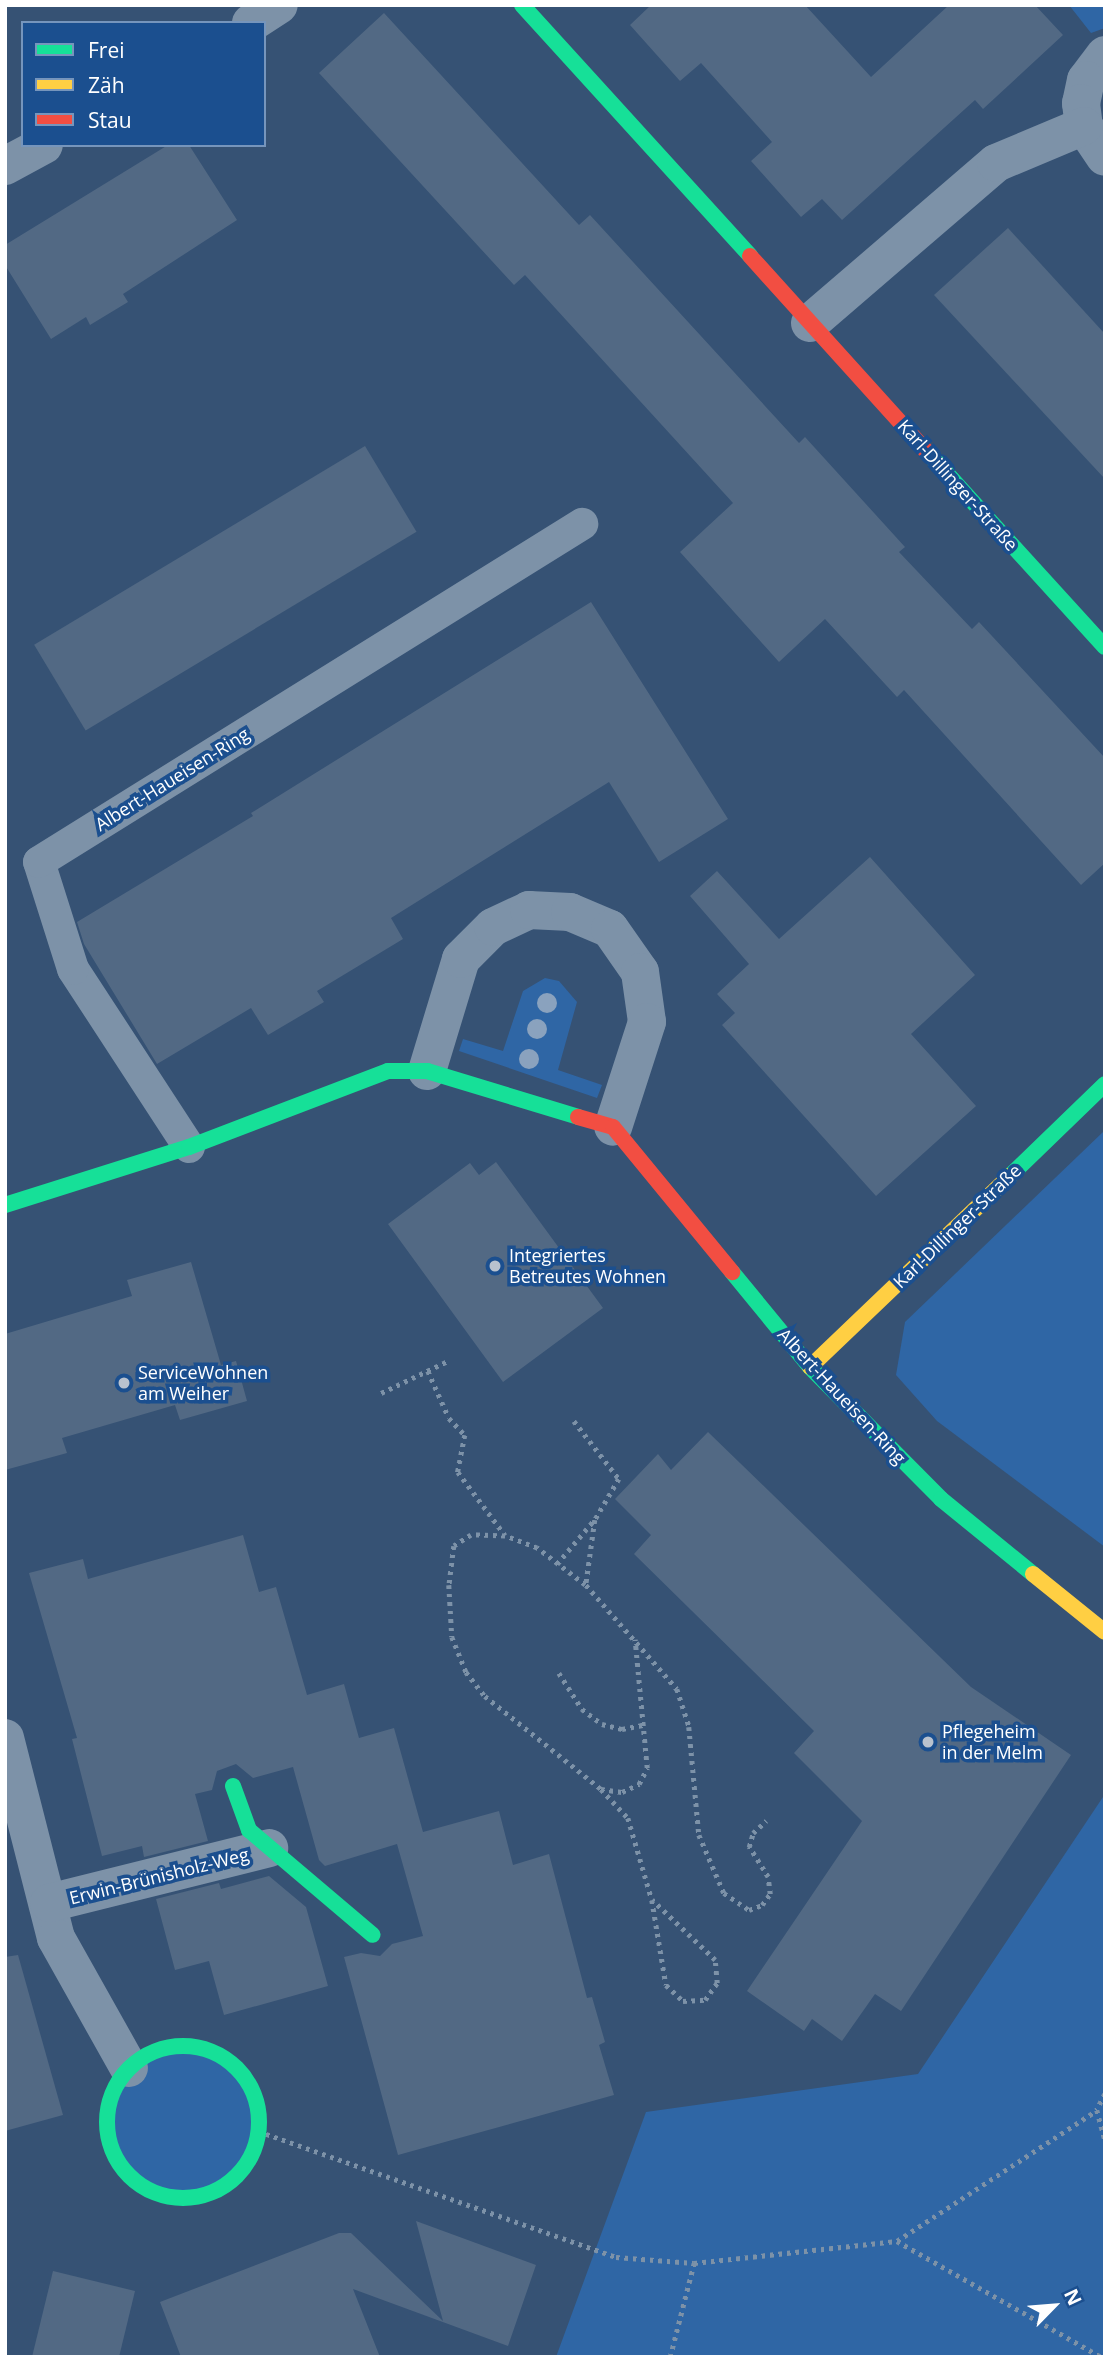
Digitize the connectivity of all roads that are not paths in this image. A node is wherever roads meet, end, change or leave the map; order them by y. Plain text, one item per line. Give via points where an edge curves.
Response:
1 (279, 5) edge
2 (522, 5) edge
3 (254, 21) edge
4 (1105, 55) edge
5 (1094, 142) edge
6 (40, 147) edge
7 (5, 166) edge
8 (810, 323) junction
9 (582, 524) dead end
10 (1105, 647) edge
11 (427, 1071) junction
12 (1105, 1084) edge
13 (613, 1127) junction
14 (189, 1147) junction
15 (5, 1205) edge
16 (810, 1367) junction
17 (1105, 1632) edge
18 (5, 1738) edge
19 (233, 1786) dead end
20 (269, 1848) junction
21 (49, 1903) junction
22 (373, 1935) dead end
23 (129, 2068) junction

1 - 3 street
2 - 8 street, Karl-Dillinger-Straße
4 - 5 street via 1086,80 1081,103
5 - 8 street via 996,163
6 - 7 street
8 - 10 street, Karl-Dillinger-Straße
9 - 14 lane, Albert-Haueisen-Ring via 39,862 73,969
11 - 13 street
11 - 13 street via 461,959 493,927 530,910 570,912 610,929 640,972 647,1022
11 - 14 street via 388,1071
12 - 16 street, Karl-Dillinger-Straße
13 - 16 street, Albert-Haueisen-Ring
14 - 15 street
16 - 17 street, Albert-Haueisen-Ring via 941,1499
18 - 21 street, Erwin-Brünisholz-Weg
19 - 20 street, Erwin-Brünisholz-Weg via 249,1830
20 - 21 street, Erwin-Brünisholz-Weg
20 - 22 street, Erwin-Brünisholz-Weg
21 - 23 street, Erwin-Brünisholz-Weg via 56,1938
23 - 23 street via 115,2089 108,2112 109,2137 118,2161 134,2180 154,2193 179,2198 204,2195 226,2185 245,2167 258,2131 255,2096 242,2074 223,2057 200,2048 174,2046 150,2053

